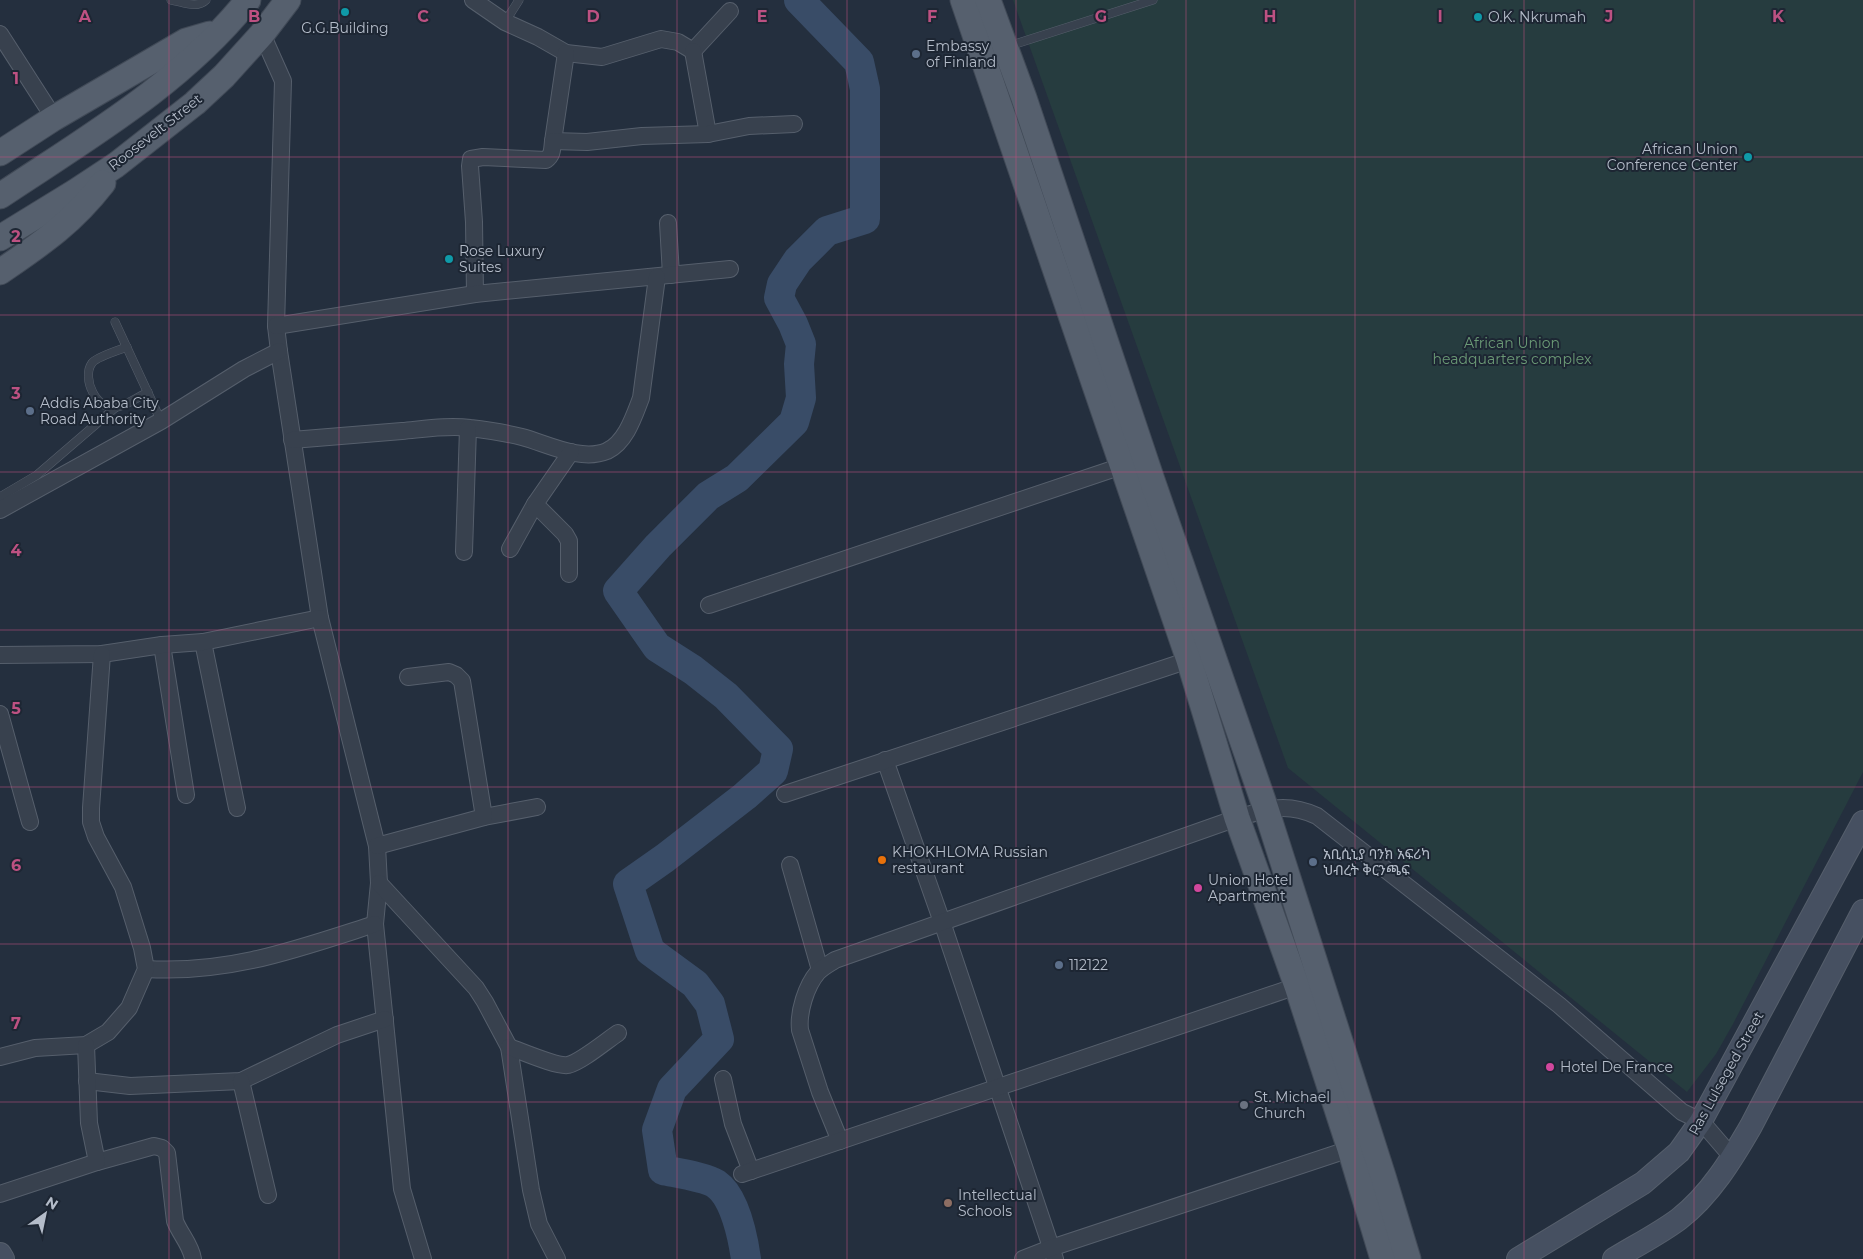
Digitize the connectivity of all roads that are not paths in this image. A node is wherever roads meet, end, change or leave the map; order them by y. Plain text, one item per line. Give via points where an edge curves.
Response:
1 (171, 0) edge
2 (206, 0) edge
3 (248, 0) edge
4 (288, 0) edge
5 (473, 0) edge
6 (519, 0) edge
7 (963, 0) edge
8 (988, 0) edge
9 (1153, 0) edge
10 (730, 11) dead end
11 (505, 22) junction
12 (222, 30) junction
13 (0, 34) edge
14 (262, 34) junction
15 (693, 51) junction
16 (993, 51) junction
17 (566, 54) junction
18 (54, 118) junction
19 (794, 124) dead end
20 (708, 134) junction
21 (553, 141) junction
22 (0, 153) edge
23 (116, 165) junction
24 (0, 196) edge
25 (668, 223) dead end
26 (0, 238) edge
27 (730, 269) dead end
28 (0, 272) edge
29 (664, 276) junction
30 (475, 294) junction
31 (115, 322) dead end
32 (276, 326) junction
33 (126, 347) junction
34 (279, 351) junction
35 (148, 392) junction
36 (116, 407) junction
37 (161, 421) junction
38 (468, 428) junction
39 (292, 440) junction
40 (571, 452) junction
41 (1135, 478) junction
42 (0, 497) edge
43 (535, 504) junction
44 (0, 510) edge
45 (510, 549) dead end
46 (464, 552) dead end
47 (569, 574) dead end
48 (709, 605) dead end
49 (320, 618) junction
50 (203, 642) junction
51 (162, 645) junction
52 (102, 654) junction
53 (0, 655) edge
54 (1188, 660) junction
55 (408, 677) dead end
56 (0, 714) edge
57 (885, 760) junction
58 (785, 794) dead end
59 (186, 795) dead end
60 (537, 807) dead end
61 (238, 808) dead end
62 (1266, 809) junction
63 (484, 817) junction
64 (1237, 818) junction
65 (30, 822) dead end
66 (1863, 822) edge
67 (377, 846) junction
68 (790, 865) dead end
69 (379, 883) junction
70 (1863, 911) edge
71 (942, 922) junction
72 (376, 924) junction
73 (146, 969) junction
74 (820, 970) junction
75 (1297, 986) junction
76 (385, 1019) junction
77 (618, 1033) dead end
78 (86, 1044) junction
79 (509, 1047) junction
80 (0, 1057) edge
81 (723, 1078) dead end
82 (88, 1081) junction
83 (241, 1081) junction
84 (996, 1086) junction
85 (1701, 1121) junction
86 (840, 1141) junction
87 (1350, 1149) junction
88 (1732, 1157) junction
89 (97, 1162) junction
90 (0, 1194) edge
91 (268, 1195) dead end
92 (1053, 1253) edge
93 (0, 1254) edge
94 (3, 1259) edge
95 (193, 1259) edge
96 (423, 1259) edge
97 (557, 1259) edge
98 (1023, 1259) edge
99 (1383, 1259) edge
100 (1408, 1259) edge
101 (1518, 1259) edge
102 (1614, 1259) edge

1 - 2 lane via 194,5
3 - 12 main road
4 - 14 main road, Roosevelt Street
5 - 11 street
6 - 11 lane
7 - 16 main road
8 - 16 main road
9 - 16 lane
10 - 15 street
11 - 17 street
12 - 18 main road via 186,41
12 - 24 main road via 167,80 119,117
13 - 18 street
14 - 23 main road, Roosevelt Street via 195,103
14 - 32 street via 283,81
15 - 17 street via 662,38 602,57
15 - 20 street
16 - 41 main road
16 - 41 main road via 1024,98
17 - 21 street
18 - 22 main road
19 - 20 street via 749,126
20 - 21 street
21 - 30 street via 552,153 546,160 477,157 471,160
23 - 26 main road, Roosevelt Street
23 - 28 main road via 69,222
25 - 29 street
27 - 29 street
29 - 30 street
29 - 40 street via 635,416 618,444 607,451 594,454
30 - 32 street
31 - 33 lane
32 - 34 street
33 - 35 lane
33 - 36 lane via 93,361 88,370 87,380 100,402
34 - 37 street
34 - 39 street
35 - 36 lane
35 - 37 lane
36 - 42 lane via 37,475
37 - 44 street
38 - 39 street
38 - 40 street via 521,437
38 - 46 street
39 - 49 street
40 - 43 street
41 - 48 street
41 - 54 main road
41 - 62 main road
43 - 45 street
43 - 47 street via 569,541
49 - 50 street
49 - 67 street
50 - 51 street
50 - 61 street
51 - 52 street
51 - 59 street
52 - 53 street
52 - 73 street via 91,822 123,886
54 - 57 street
54 - 64 main road
55 - 63 street via 449,672 462,681
56 - 65 street
57 - 58 street
57 - 71 street
60 - 63 street
62 - 64 street
62 - 85 street via 1288,807 1316,816 1558,1005 1682,1112
62 - 100 main road
63 - 67 street
64 - 71 street
64 - 75 main road
66 - 85 street, Ras Lulseged Street
67 - 69 street
68 - 74 street
69 - 72 street
69 - 79 street via 476,988
70 - 88 street
71 - 74 street via 835,960
71 - 84 street
72 - 73 street via 274,956 210,969
72 - 76 street
73 - 78 street via 129,1008 119,1021 108,1032
74 - 86 street via 807,992 800,1030
75 - 84 street
75 - 87 main road
76 - 83 street via 336,1034
76 - 96 street via 402,1189
77 - 79 street via 567,1065
78 - 80 street via 35,1048
78 - 82 street
79 - 97 street via 531,1190 540,1224
81 - 86 street via 746,1172
82 - 83 street via 130,1086
82 - 89 street via 89,1123
83 - 91 street
84 - 86 street
84 - 92 street
85 - 88 street
85 - 101 street, Ras Lulseged Street via 1679,1152 1643,1182
87 - 92 street
87 - 99 main road
88 - 102 street via 1713,1185 1680,1218
89 - 90 street
89 - 95 street via 154,1146 167,1153 175,1221
92 - 98 street
93 - 94 street

